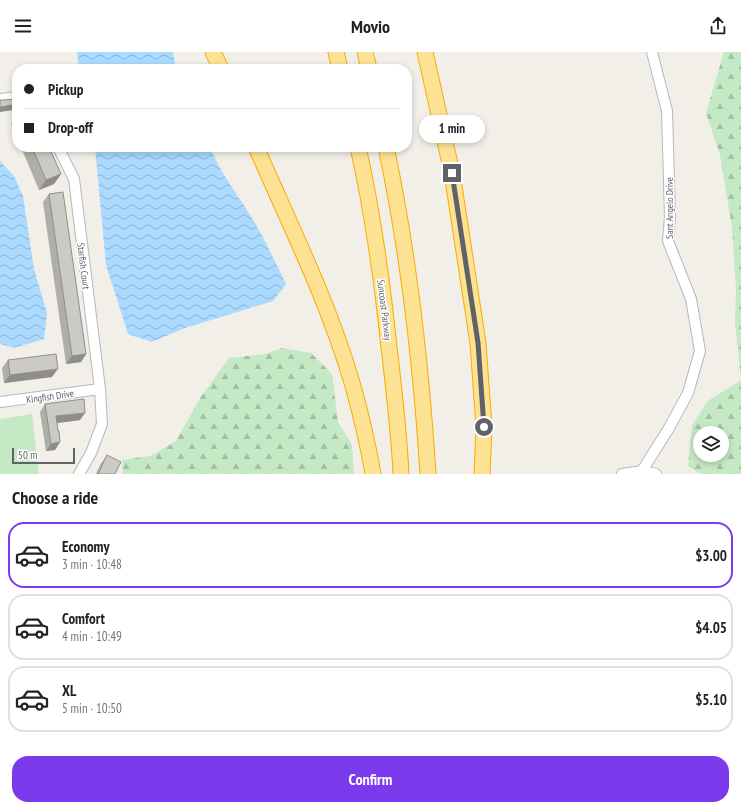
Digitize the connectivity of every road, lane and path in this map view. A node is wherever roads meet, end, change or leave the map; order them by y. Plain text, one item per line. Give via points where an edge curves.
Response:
1 (213, 52) edge
2 (336, 52) edge
3 (365, 52) edge
4 (424, 52) edge
5 (652, 52) edge
6 (219, 64) edge
7 (339, 64) edge
8 (368, 64) edge
9 (12, 98) edge
10 (0, 99) edge
11 (60, 152) edge
12 (258, 152) edge
13 (359, 152) edge
14 (387, 152) edge
15 (100, 389) junction
16 (0, 402) edge
17 (642, 471) junction
18 (78, 474) edge
19 (374, 474) edge
20 (401, 474) edge
21 (428, 474) edge
22 (482, 474) edge
23 (622, 474) edge
24 (656, 474) edge

1 - 6 highway
2 - 7 highway
3 - 8 highway
4 - 22 highway via 452,173 477,336 484,427
5 - 17 street, Sant Angelo Drive via 667,111 670,217 668,241 691,299 700,351 688,393 670,428
9 - 10 street
11 - 15 street, Starfish Court via 74,179
12 - 19 highway via 333,328 353,386
13 - 20 highway, Suncoast Parkway via 385,307
14 - 21 highway via 412,300
15 - 16 street, Kingfish Drive
15 - 18 street, Starfish Court via 102,424 91,453
17 - 23 street
17 - 24 street

